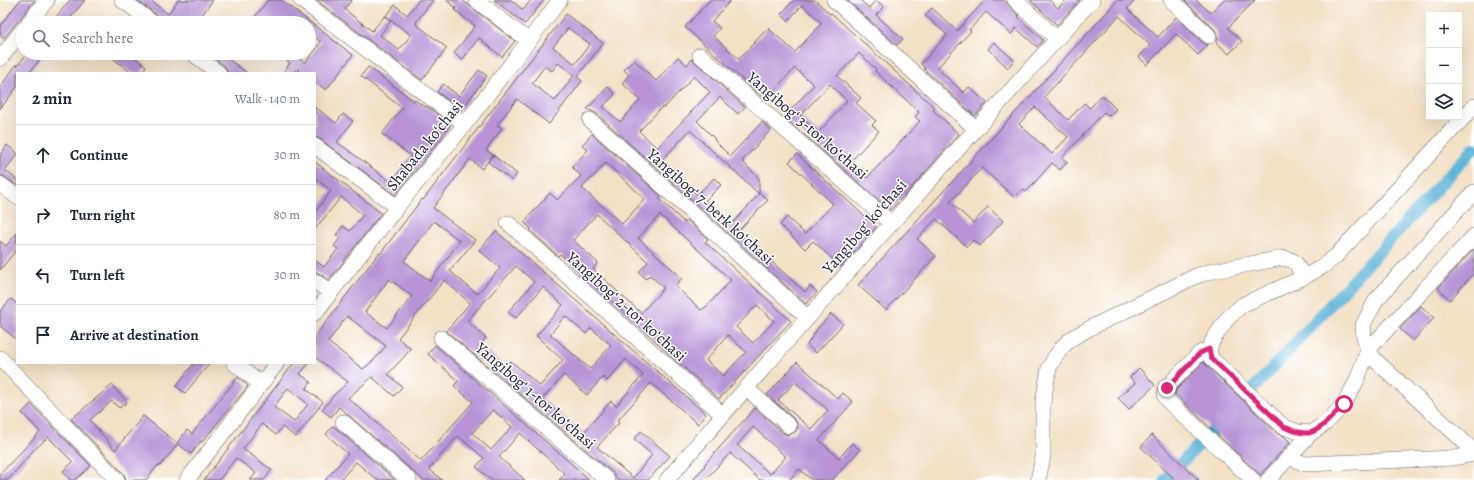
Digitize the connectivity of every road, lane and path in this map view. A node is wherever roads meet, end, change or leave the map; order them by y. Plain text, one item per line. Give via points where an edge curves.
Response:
1 (47, 0) edge
2 (122, 0) edge
3 (301, 0) edge
4 (476, 0) edge
5 (560, 0) edge
6 (834, 0) edge
7 (1015, 0) edge
8 (1092, 0) edge
9 (1170, 0) edge
10 (34, 16) edge
11 (144, 16) edge
12 (16, 36) edge
13 (1209, 36) dead end
14 (1057, 39) junction
15 (529, 41) junction
16 (3, 49) edge
17 (700, 55) dead end
18 (201, 60) edge
19 (218, 72) edge
20 (1474, 106) edge
21 (590, 120) dead end
22 (465, 124) junction
23 (976, 129) junction
24 (316, 147) edge
25 (0, 184) edge
26 (1474, 192) edge
27 (16, 196) edge
28 (396, 207) junction
29 (891, 223) junction
30 (508, 224) dead end
31 (1474, 236) edge
32 (1302, 278) junction
33 (316, 282) edge
34 (331, 293) junction
35 (316, 312) edge
36 (808, 318) junction
37 (441, 338) dead end
38 (1209, 349) junction
39 (1368, 350) junction
40 (0, 358) edge
41 (235, 364) edge
42 (276, 364) edge
43 (261, 384) junction
44 (746, 388) junction
45 (723, 415) junction
46 (343, 422) dead end
47 (789, 426) dead end
48 (1311, 433) junction
49 (1474, 452) edge
50 (1291, 455) junction
51 (117, 480) edge
52 (187, 480) edge
53 (409, 480) edge
54 (607, 480) edge
55 (667, 480) edge
56 (1038, 480) edge
57 (1253, 480) edge
58 (1268, 480) edge

1 - 10 street
2 - 11 street
3 - 22 street
4 - 15 street
5 - 15 street, Shabada koʻchasi
6 - 23 street
7 - 14 street
8 - 14 street, Yangibogʻ koʻchasi
9 - 13 street
12 - 16 street
14 - 23 street, Yangibogʻ koʻchasi
15 - 22 street, Shabada koʻchasi
17 - 29 street, Yangibogʻ 3-tor koʻchasi
18 - 19 street
20 - 32 street via 1336,256
21 - 36 street, Yangibogʻ 7-berk koʻchasi
22 - 28 street, Shabada koʻchasi
23 - 29 street, Yangibogʻ koʻchasi
24 - 28 street
25 - 27 street
26 - 39 street via 1376,300 1363,325
28 - 34 street, Shabada koʻchasi
29 - 36 street, Yangibogʻ koʻchasi
30 - 45 street, Yangibogʻ 2-tor koʻchasi
31 - 39 street
32 - 38 street via 1242,304 1228,318
32 - 56 street via 1295,262 1283,258 1212,271 1183,282 1074,337 1055,356 1049,368 1043,402 1043,457
33 - 34 street
34 - 35 street, Shabada koʻchasi
36 - 44 street, Yangibogʻ koʻchasi
37 - 54 street, Yangibogʻ 1-tor koʻchasi
38 - 48 street via 1211,358 1284,427
38 - 57 street via 1200,353 1167,388 1165,396
39 - 48 street via 1356,382 1344,404 1326,424
39 - 49 street via 1382,368
40 - 51 street
41 - 43 street
42 - 43 street
43 - 52 street
44 - 45 street, Yangibogʻ koʻchasi
44 - 47 street
45 - 55 street, Yangibogʻ koʻchasi
46 - 53 street
48 - 50 street
49 - 50 street via 1454,458 1305,464
50 - 58 street

